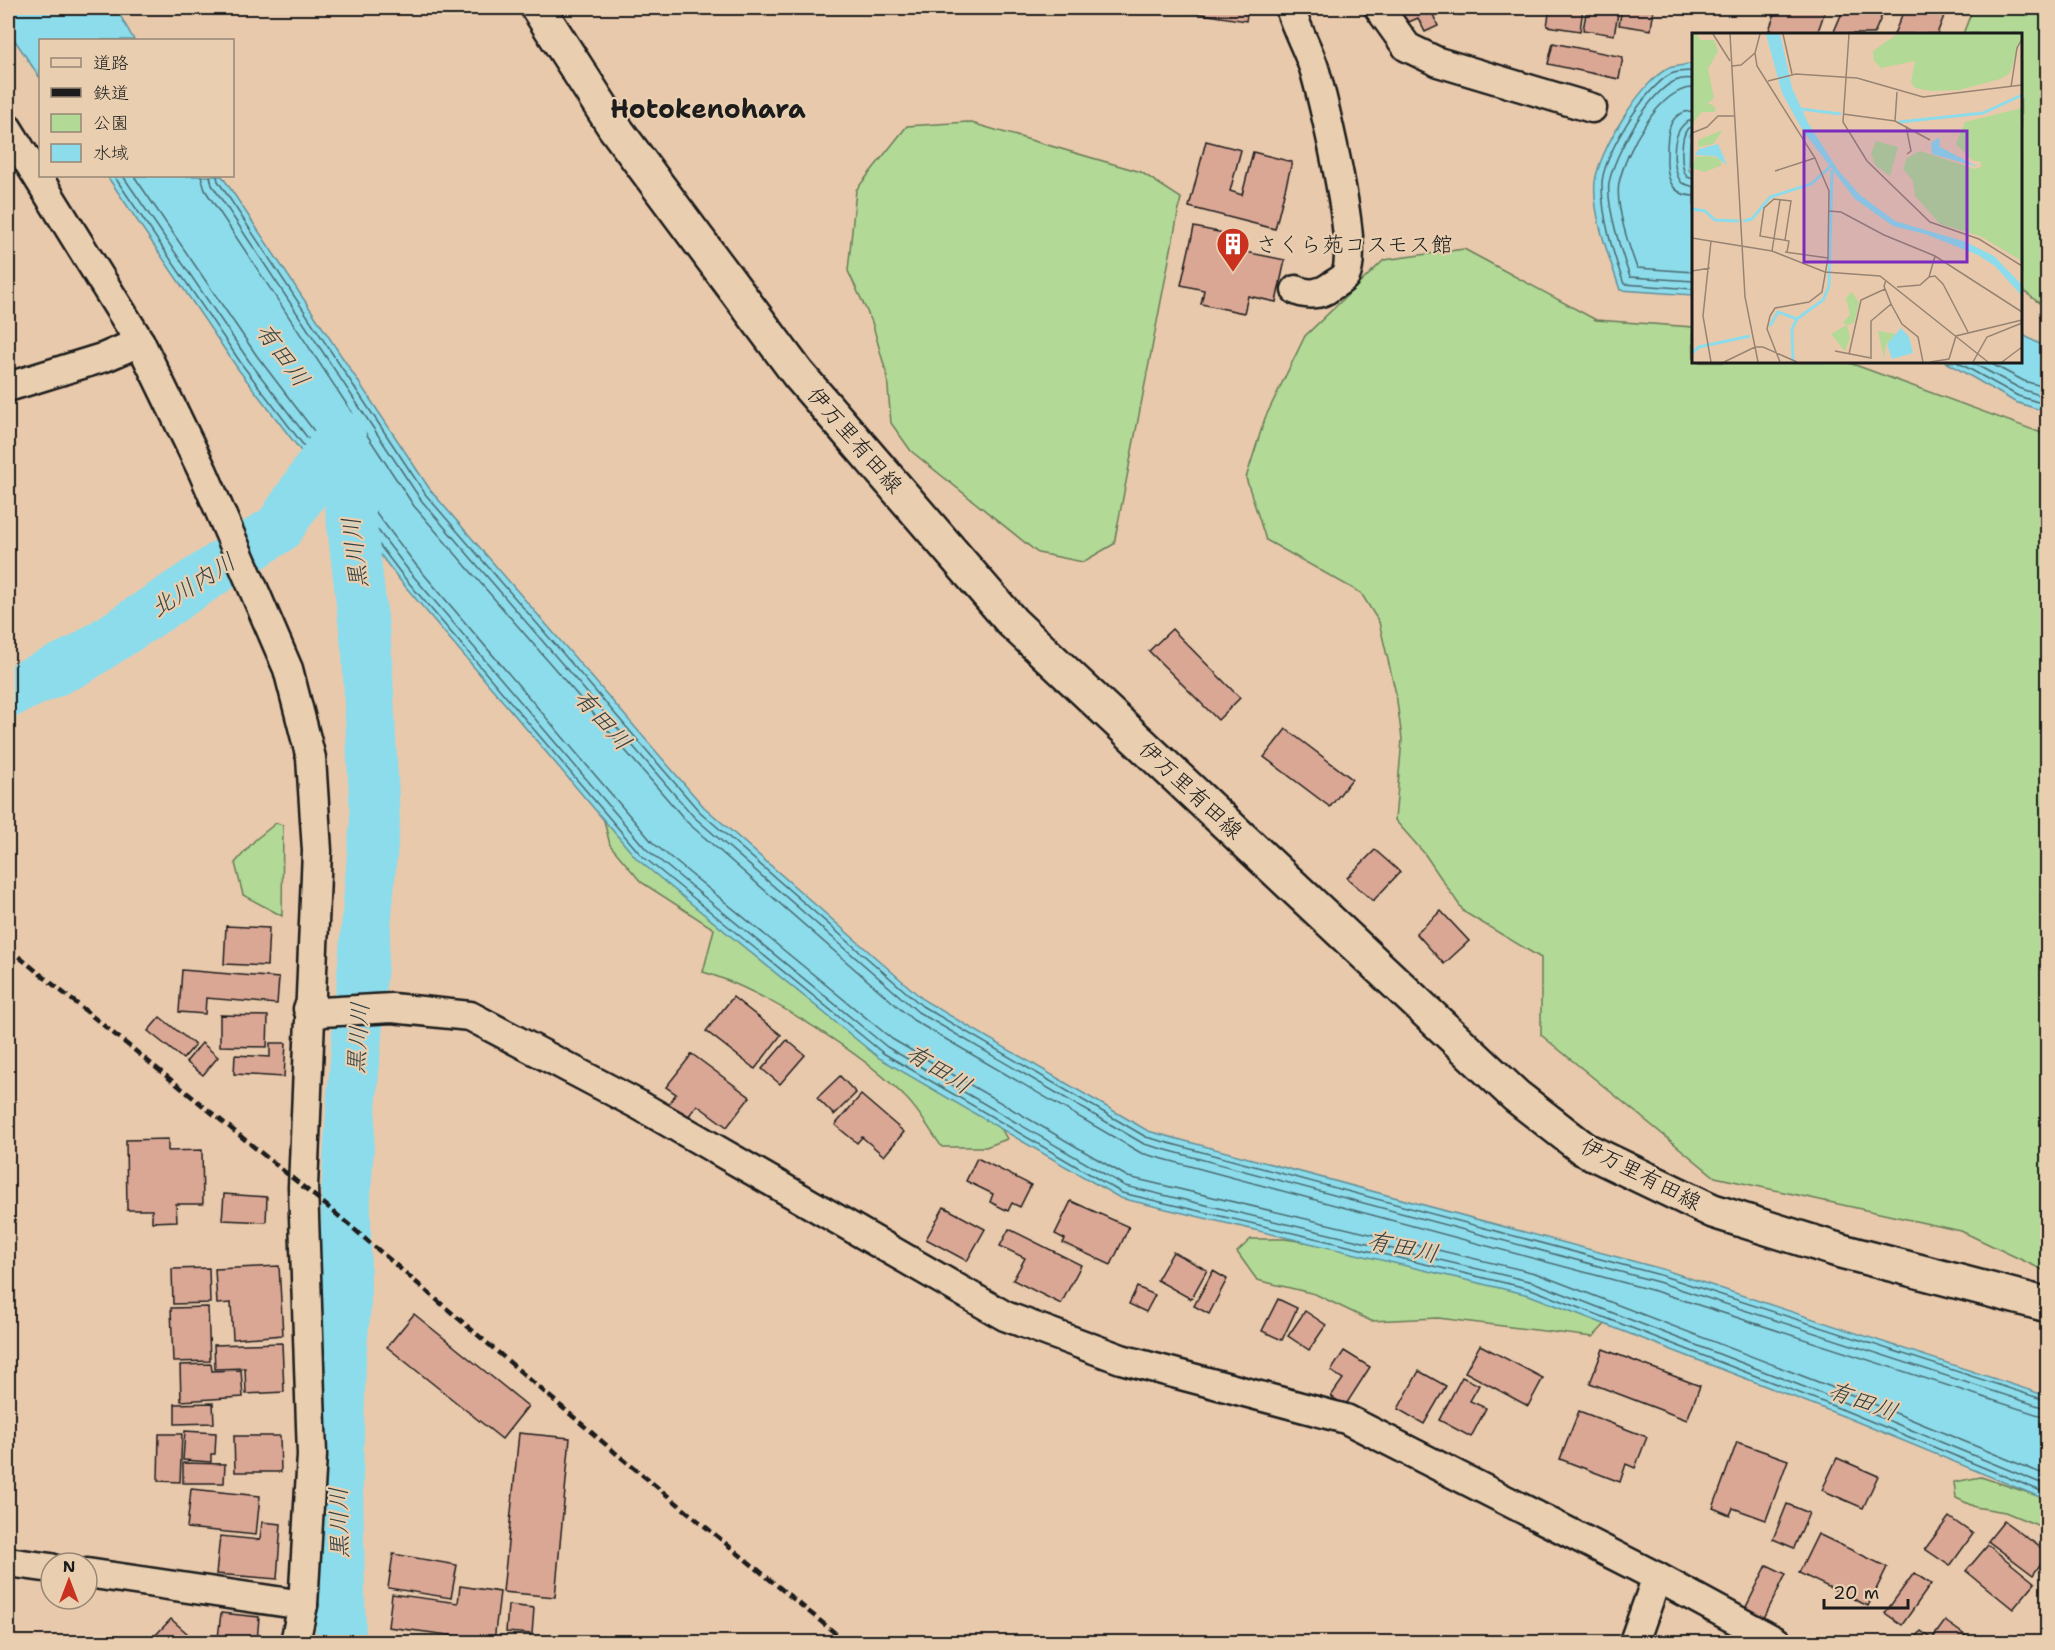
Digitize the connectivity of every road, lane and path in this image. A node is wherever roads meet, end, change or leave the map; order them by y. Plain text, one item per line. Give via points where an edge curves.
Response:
1 (538, 8) edge
2 (1290, 8) edge
3 (1379, 8) edge
4 (1592, 108) dead end
5 (8, 129) edge
6 (1296, 290) dead end
7 (140, 342) junction
8 (8, 387) edge
9 (315, 1011) junction
10 (2048, 1305) edge
11 (8, 1562) edge
12 (39, 1566) edge
13 (99, 1576) edge
14 (1657, 1577) junction
15 (303, 1605) junction
16 (295, 1642) edge
17 (1634, 1642) edge
18 (1777, 1642) edge

1 - 10 main road, 伊万里有田線 via 615,128 798,374 1012,622 1516,1096 1584,1149 1713,1211 1841,1251
2 - 6 street via 1322,100 1348,245 1345,276 1324,292
3 - 4 street via 1407,47 1438,62
5 - 7 street
7 - 8 street
7 - 9 street via 203,471 288,669 311,758 317,851
9 - 14 street via 392,1008 470,1016 639,1105 1005,1316 1121,1359 1346,1419
9 - 15 street via 303,1187 312,1455
11 - 12 street
13 - 15 street
14 - 17 street
14 - 18 street
15 - 16 street

